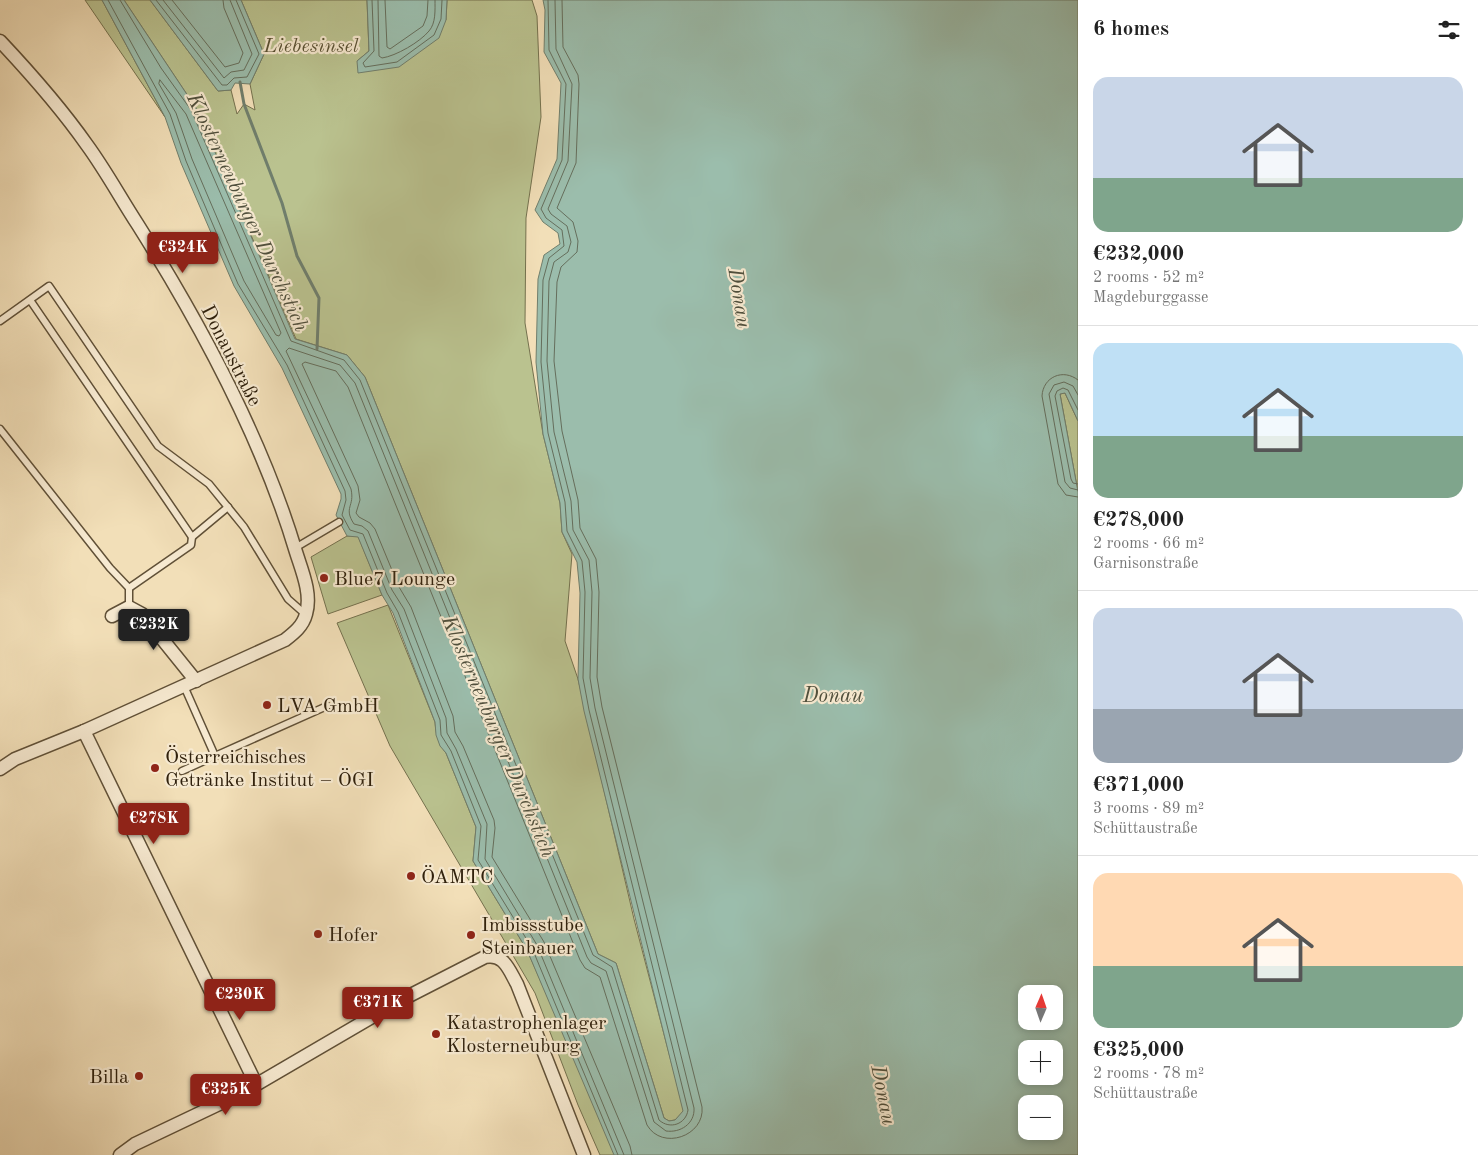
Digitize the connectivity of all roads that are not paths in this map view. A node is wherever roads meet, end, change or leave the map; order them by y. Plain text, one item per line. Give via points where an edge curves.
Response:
1 (0, 41) edge
2 (30, 300) junction
3 (0, 321) edge
4 (0, 429) edge
5 (228, 507) junction
6 (339, 522) dead end
7 (192, 537) junction
8 (295, 548) junction
9 (129, 588) junction
10 (130, 607) junction
11 (306, 614) junction
12 (112, 616) dead end
13 (190, 684) junction
14 (327, 706) dead end
15 (84, 731) junction
16 (215, 756) junction
17 (0, 769) edge
18 (182, 771) dead end
19 (256, 1084) junction
20 (583, 1151) edge
21 (120, 1155) edge

1 - 8 street, Donaustraße via 60,108 89,147 180,294 210,347 240,412 287,521
2 - 3 lane
2 - 5 lane via 49,286 158,446 209,484
2 - 7 lane
4 - 9 lane
5 - 7 lane
5 - 11 lane via 288,599
6 - 8 lane
7 - 9 lane via 191,545
8 - 11 street, Donaustraße via 307,591
9 - 10 lane
10 - 12 street
10 - 13 street via 142,614
11 - 13 street via 302,624 285,640
13 - 15 street
13 - 16 lane
14 - 16 lane
15 - 17 street via 15,759
15 - 19 street
16 - 18 lane
19 - 20 street via 401,1000 485,957 498,956 511,972 528,1010
19 - 21 street via 135,1144

